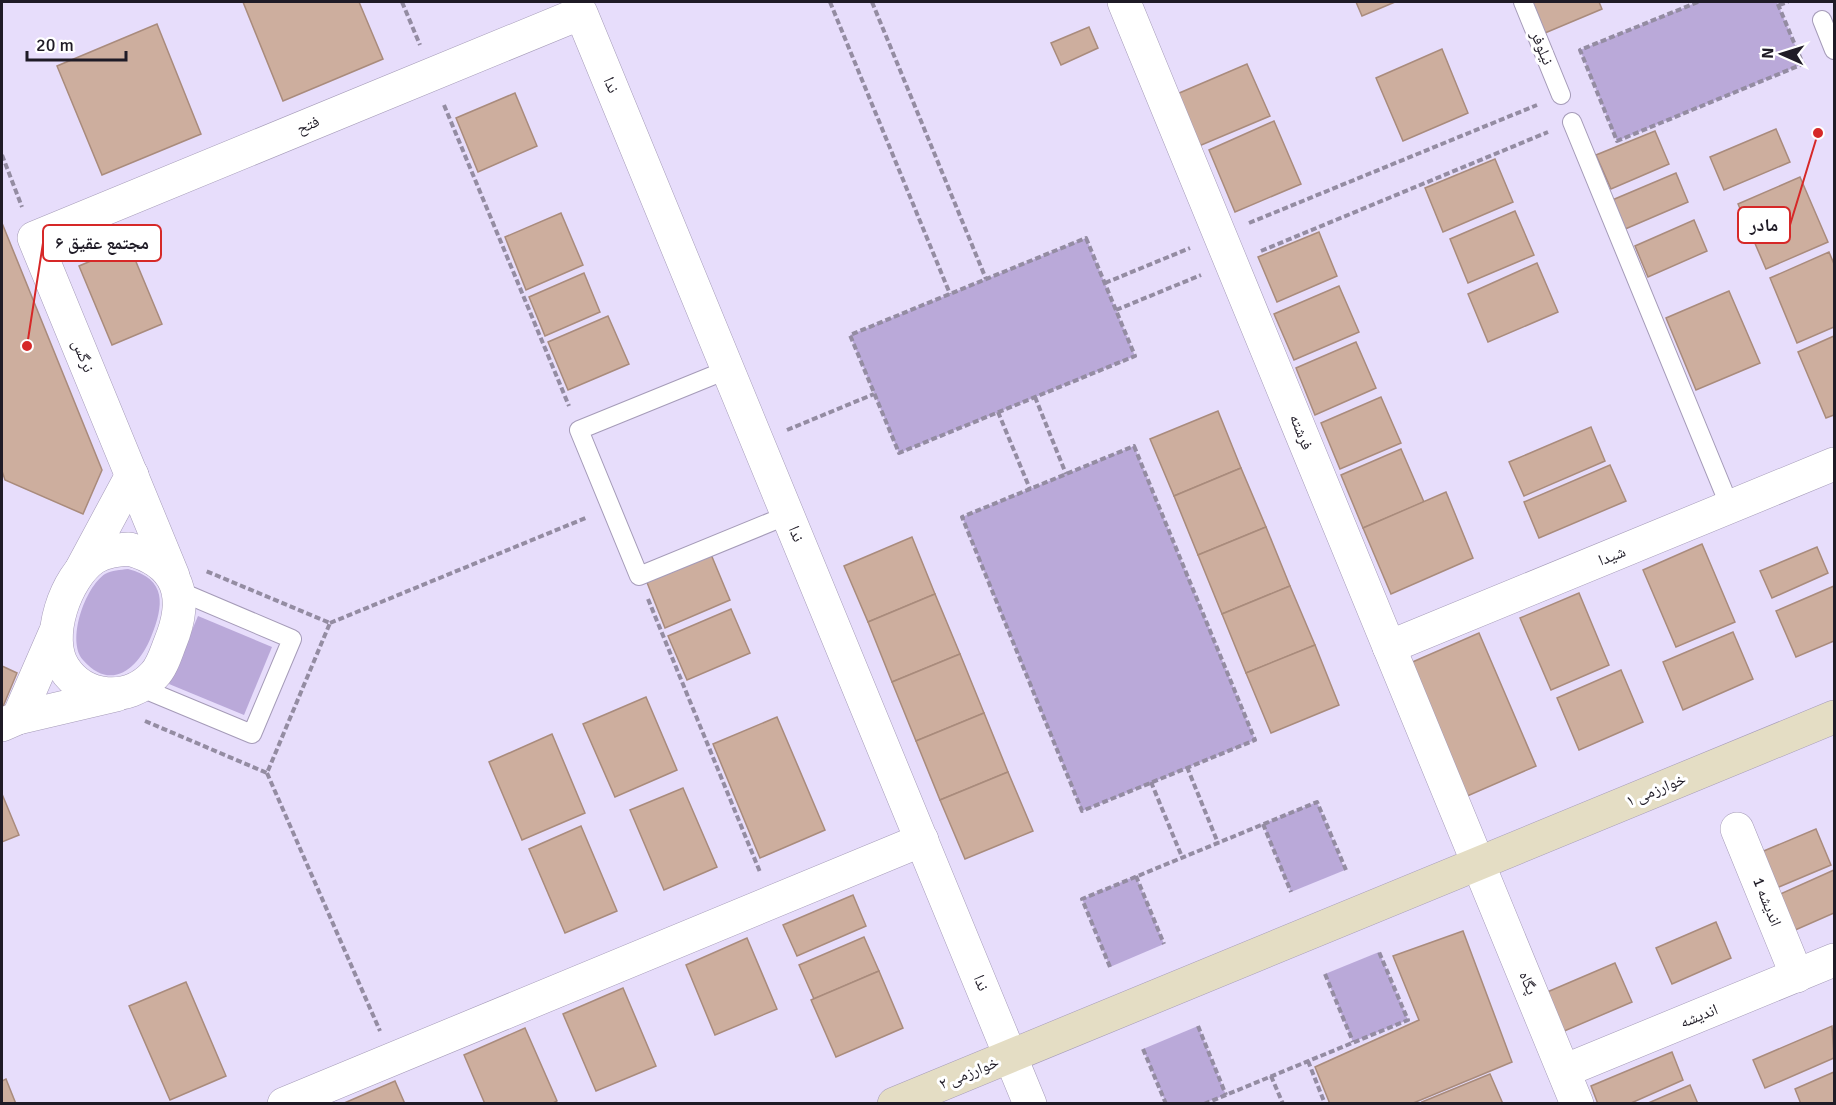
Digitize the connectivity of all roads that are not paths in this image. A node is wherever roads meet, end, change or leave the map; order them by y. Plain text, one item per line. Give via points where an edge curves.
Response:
1 (1124, 2) edge
2 (1523, 2) edge
3 (581, 13) joint
4 (1822, 20) dead end
5 (1834, 50) edge
6 (1561, 95) road end
7 (1572, 122) road end
8 (34, 238) joint
9 (729, 369) junction
10 (1834, 464) edge
11 (132, 475) junction
12 (1730, 507) junction
13 (789, 515) junction
14 (82, 569) junction
15 (176, 584) junction
16 (55, 633) junction
17 (1389, 647) junction
18 (132, 690) junction
19 (1834, 717) edge
20 (10, 722) edge
21 (1737, 829) dead end
22 (922, 840) junction
23 (1478, 863) junction
24 (1834, 960) edge
25 (1797, 976) junction
26 (1011, 1055) junction
27 (1564, 1071) junction
28 (284, 1104) edge
29 (894, 1104) edge
30 (1030, 1104) edge
31 (1577, 1104) edge

1 - 17 street, فرشته
2 - 6 lane, نیلوفر
3 - 8 street, فتح
3 - 9 street, ندا
4 - 5 lane
7 - 12 lane
8 - 11 street, نرگس
9 - 13 street, ندا
9 - 13 lane via 579,430 611,508 639,576
10 - 12 street, شیدا
11 - 14 street
11 - 15 street, نرگس
12 - 17 street, شیدا
13 - 22 street, ندا
14 - 15 street via 111,550 129,549 162,563
14 - 16 street via 73,582
15 - 18 street via 181,610 163,661 154,675
15 - 18 lane via 292,639 252,734
16 - 18 street via 56,651 74,680 89,690 106,694
16 - 20 street
17 - 23 street, فرشته
18 - 20 street
19 - 23 street, خوارزمی ۱
21 - 25 street, اندیشه 1
22 - 26 street, ندا
22 - 28 street
23 - 26 street, خوارزمی ۱
23 - 27 street, پگاه
24 - 25 street, اندیشه
25 - 27 street, اندیشه
26 - 29 street, خوارزمی ۲
26 - 30 street, ندا
27 - 31 street, پگاه

